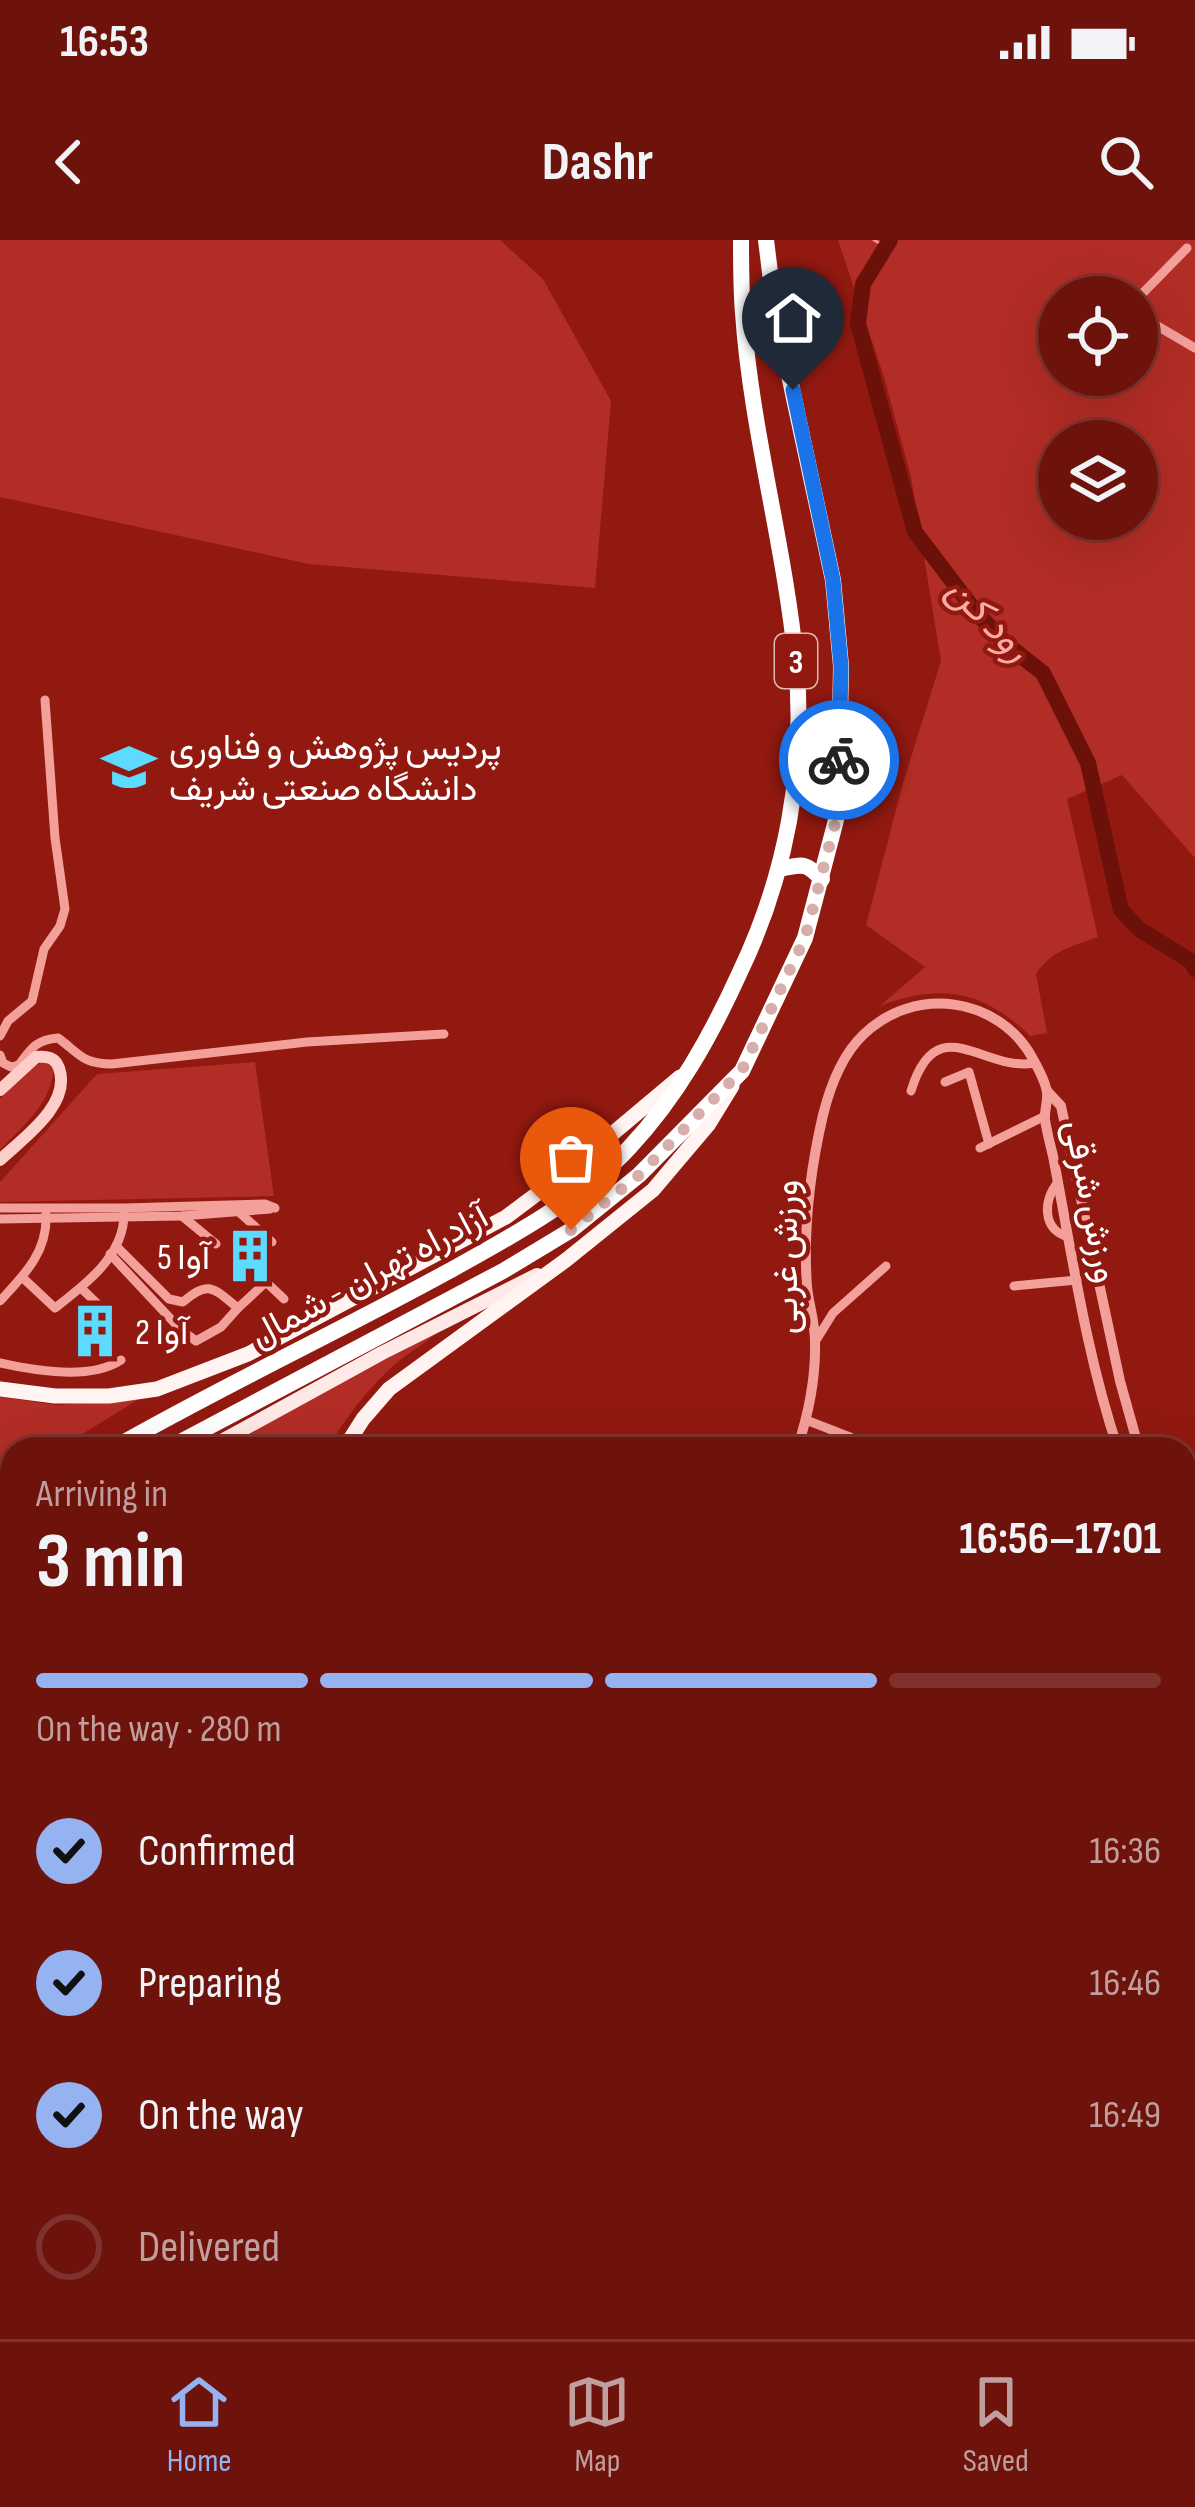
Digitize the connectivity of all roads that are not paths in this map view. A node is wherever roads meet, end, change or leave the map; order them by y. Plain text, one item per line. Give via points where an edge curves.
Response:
1 (741, 240) edge
2 (766, 240) edge
3 (1187, 248) dead end
4 (1158, 278) edge
5 (1158, 326) edge
6 (1195, 348) edge
7 (44, 700) dead end
8 (779, 869) junction
9 (822, 879) junction
10 (958, 1004) joint
11 (444, 1034) dead end
12 (0, 1036) edge
13 (0, 1054) edge
14 (1035, 1063) junction
15 (23, 1064) junction
16 (692, 1066) junction
17 (742, 1070) junction
18 (945, 1082) dead end
19 (0, 1090) edge
20 (1047, 1090) junction
21 (910, 1091) dead end
22 (1045, 1116) junction
23 (0, 1160) edge
24 (0, 1208) edge
25 (46, 1213) junction
26 (124, 1213) junction
27 (240, 1213) junction
28 (182, 1216) junction
29 (0, 1219) edge
30 (272, 1241) dead end
31 (215, 1244) dead end
32 (113, 1250) junction
33 (566, 1261) junction
34 (886, 1266) dead end
35 (23, 1278) junction
36 (1077, 1280) junction
37 (1014, 1286) dead end
38 (81, 1288) junction
39 (284, 1299) dead end
40 (0, 1301) edge
41 (238, 1308) junction
42 (112, 1317) dead end
43 (815, 1342) junction
44 (122, 1360) dead end
45 (0, 1363) edge
46 (0, 1389) edge
47 (806, 1420) junction
48 (133, 1437) edge
49 (190, 1437) edge
50 (228, 1437) edge
51 (352, 1437) edge
52 (801, 1437) edge
53 (852, 1437) edge
54 (1115, 1437) edge
55 (1136, 1437) edge

1 - 8 highway, آزادراه تهران - شمال / 3 via 743,315 796,664 798,742
2 - 9 highway, آزادراه تهران - شمال / 3 via 833,580 841,666 836,820
3 - 4 street
5 - 6 street
7 - 12 street via 65,909 32,1000
8 - 9 highway via 809,866
8 - 16 highway, آزادراه تهران - شمال / 3 via 754,944
9 - 17 highway, آزادراه تهران - شمال / 3 via 805,938
10 - 14 street, ورزش شرقی via 991,1014
10 - 43 street, ورزش غربی via 932,1002 885,1018 839,1067 807,1216
11 - 15 street via 112,1064 92,1064 58,1038 34,1046
13 - 15 street via 11,1067
14 - 20 street, ورزش شرقی
14 - 21 street via 937,1051 923,1061
15 - 19 main road
15 - 23 main road via 48,1056 57,1062 58,1097
16 - 46 highway via 506,1217 248,1354 158,1389 109,1396
16 - 48 highway, آزادراه تهران - شمال / 3 via 628,1149 584,1188 494,1246
17 - 33 highway via 653,1190
17 - 49 highway, آزادراه تهران - شمال / 3 via 639,1175 571,1230
18 - 22 street via 969,1072 985,1146
20 - 22 street, ورزش شرقی
20 - 55 street via 1061,1106
22 - 36 street, ورزش شرقی
24 - 25 street
25 - 26 street
25 - 29 street
25 - 35 street via 38,1255
26 - 27 street via 274,1208
26 - 28 street
26 - 32 street
27 - 28 street
27 - 30 street
28 - 31 street
32 - 38 street
32 - 41 street via 169,1299 183,1302 207,1287
32 - 41 street via 196,1342
33 - 50 main road
33 - 51 highway via 389,1389
34 - 43 street via 833,1313
35 - 38 street via 55,1309
35 - 40 street
36 - 37 street
36 - 54 street, ورزش شرقی
38 - 42 street
39 - 41 street via 266,1282
43 - 47 street, ورزش غربی
44 - 45 street via 85,1370
47 - 52 street, ورزش غربی
47 - 53 street

